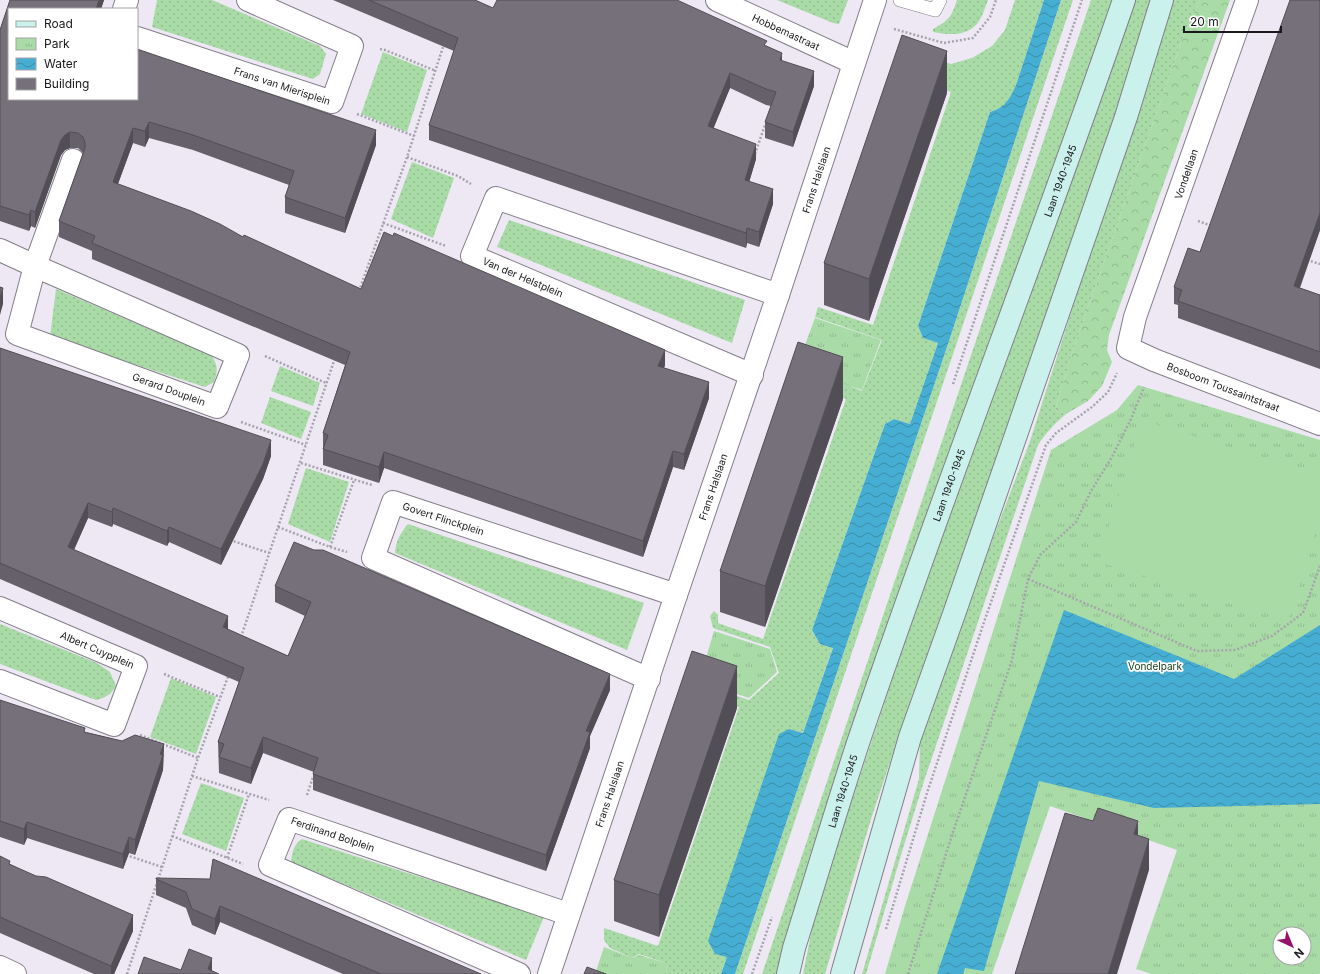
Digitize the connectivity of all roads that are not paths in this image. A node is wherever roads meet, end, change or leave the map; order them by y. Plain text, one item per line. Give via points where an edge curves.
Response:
1 (248, 0) edge
2 (717, 0) edge
3 (875, 0) edge
4 (900, 0) edge
5 (940, 0) edge
6 (1124, 0) edge
7 (1162, 0) edge
8 (1247, 0) edge
9 (138, 38) edge
10 (854, 63) junction
11 (73, 160) dead end
12 (0, 250) edge
13 (35, 266) junction
14 (778, 295) junction
15 (1128, 348) joint
16 (752, 375) junction
17 (1320, 424) edge
18 (676, 595) junction
19 (0, 608) edge
20 (649, 679) junction
21 (0, 681) edge
22 (568, 914) junction
23 (0, 967) edge
24 (16, 974) edge
25 (519, 974) edge
26 (549, 974) edge
27 (788, 974) edge
28 (842, 974) edge

1 - 9 street, Frans van Mierisplein via 352,46 332,102
2 - 10 street, Hobbemastraat
3 - 10 street, Frans Halslaan
4 - 5 lane via 935,10
6 - 27 main road, Laan 1940-1945 via 857,747
7 - 28 main road via 1126,117 910,737
8 - 15 street, Vondellaan via 1135,317
10 - 14 street, Frans Halslaan
11 - 13 street, Gerard Douplein
12 - 13 street
13 - 13 street, Gerard Douplein via 17,334 217,407 238,355
14 - 16 street, Frans Halslaan
14 - 16 street, Van der Helstplein via 496,198 472,256
15 - 17 street, Bosboom Toussaintstraat
16 - 18 street, Frans Halslaan
18 - 20 street, Frans Halslaan
18 - 20 street, Govert Flinckplein via 393,502 373,558
19 - 21 street, Albert Cuypplein via 136,666 114,725
20 - 22 street, Frans Halslaan
22 - 25 street, Ferdinand Bolplein via 294,820 270,865
22 - 26 street, Frans Halslaan
23 - 24 street

